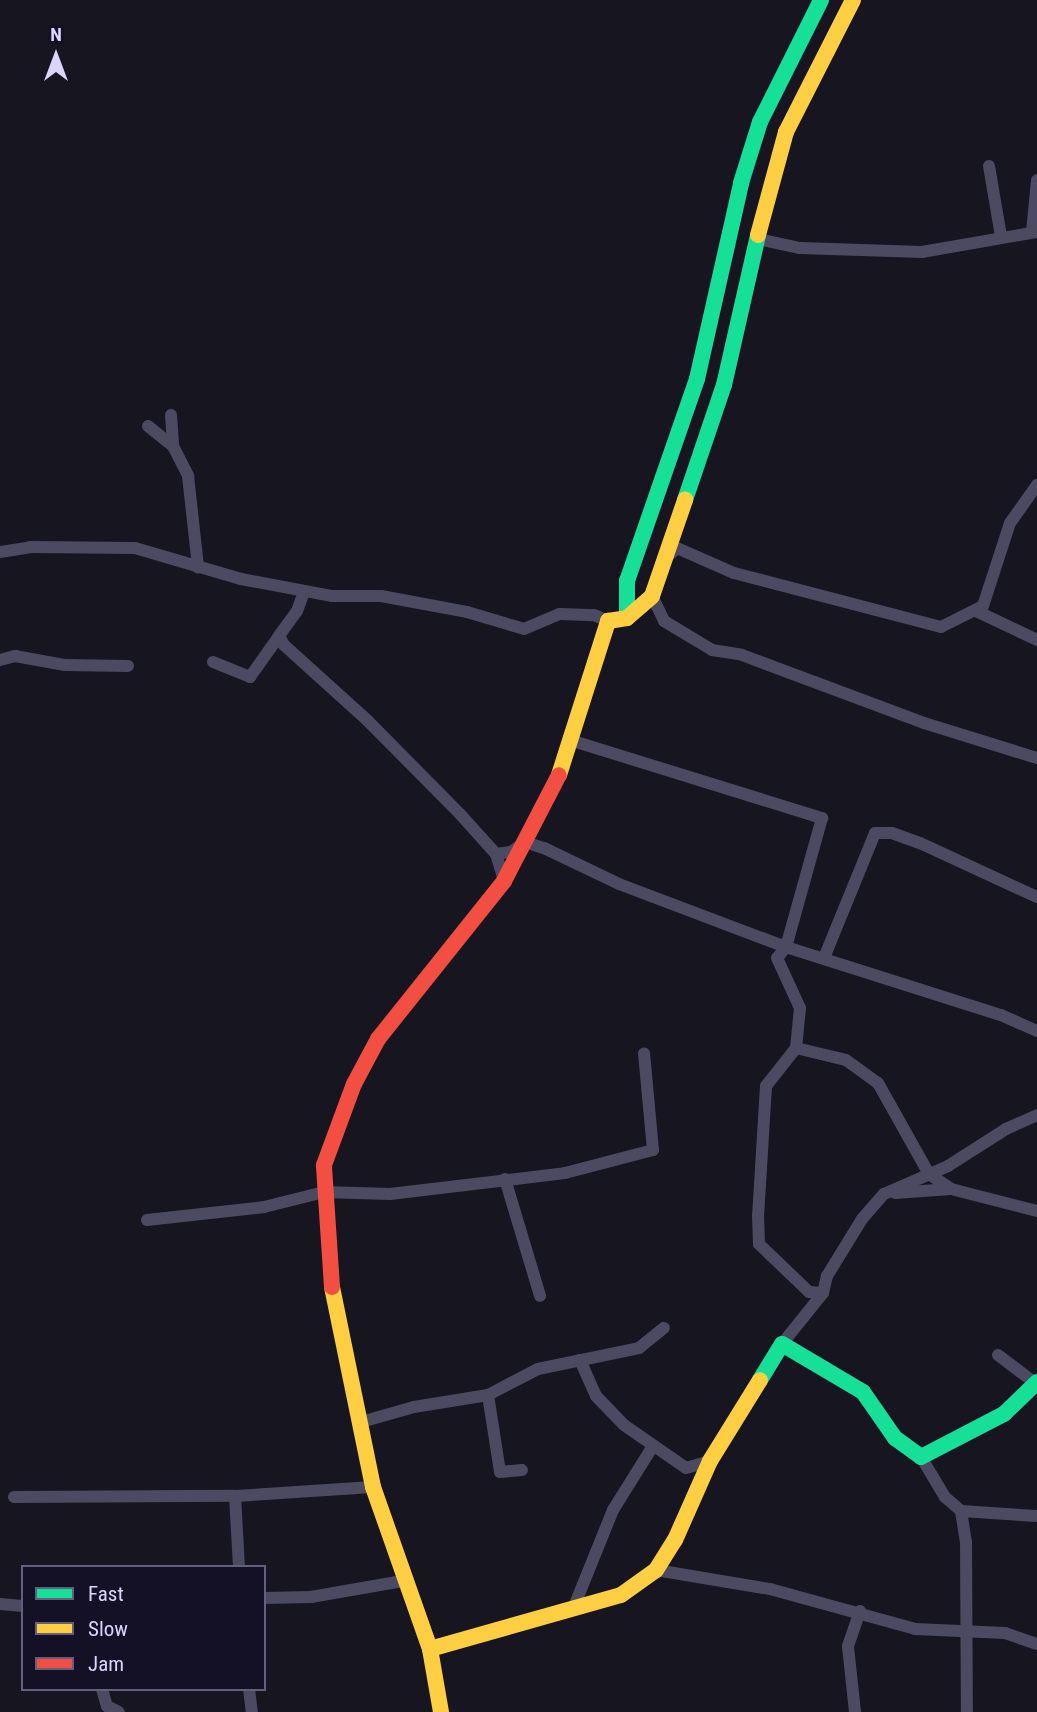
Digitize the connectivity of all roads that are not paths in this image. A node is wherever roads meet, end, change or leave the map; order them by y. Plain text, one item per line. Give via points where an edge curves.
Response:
1 (821, 0) edge
2 (853, 0) edge
3 (989, 166) dead end
4 (1037, 180) edge
5 (1034, 232) edge
6 (1001, 236) junction
7 (758, 239) junction
8 (171, 415) dead end
9 (148, 426) dead end
10 (173, 446) junction
11 (1037, 485) edge
12 (0, 552) edge
13 (667, 558) junction
14 (198, 567) junction
15 (304, 592) junction
16 (652, 596) junction
17 (976, 611) junction
18 (627, 618) junction
19 (608, 621) junction
20 (279, 636) junction
21 (1037, 640) edge
22 (0, 660) edge
23 (214, 662) dead end
24 (128, 666) dead end
25 (573, 740) junction
26 (1037, 758) edge
27 (525, 842) junction
28 (496, 854) junction
29 (504, 881) junction
30 (1037, 897) edge
31 (786, 947) junction
32 (824, 958) junction
33 (1037, 1031) edge
34 (796, 1048) junction
35 (644, 1053) dead end
36 (1037, 1115) edge
37 (929, 1174) junction
38 (505, 1180) junction
39 (951, 1189) junction
40 (324, 1192) junction
41 (884, 1194) junction
42 (1037, 1211) edge
43 (147, 1220) dead end
44 (823, 1293) junction
45 (540, 1296) dead end
46 (664, 1328) dead end
47 (782, 1344) junction
48 (998, 1354) dead end
49 (580, 1360) junction
50 (1036, 1383) edge
51 (488, 1395) junction
52 (362, 1422) junction
53 (653, 1446) junction
54 (921, 1457) junction
55 (710, 1461) junction
56 (522, 1470) dead end
57 (373, 1487) junction
58 (235, 1496) junction
59 (14, 1497) dead end
60 (961, 1511) junction
61 (1037, 1516) edge
62 (239, 1565) edge
63 (656, 1570) junction
64 (403, 1581) junction
65 (266, 1598) edge
66 (0, 1604) edge
67 (21, 1606) edge
68 (573, 1609) junction
69 (860, 1611) junction
70 (965, 1630) junction
71 (1037, 1644) edge
72 (430, 1649) junction
73 (103, 1691) edge
74 (249, 1691) edge
75 (119, 1712) edge
76 (252, 1712) edge
77 (441, 1712) edge
78 (855, 1712) edge
79 (967, 1712) edge

1 - 18 main road via 760,122 741,183 697,379 627,581
2 - 7 main road via 786,132
3 - 6 street
4 - 5 street
5 - 6 street
6 - 7 street via 922,252 800,248
7 - 13 main road via 724,385
8 - 10 street
9 - 10 street
10 - 14 street via 188,476
11 - 17 street via 1010,523 983,606
12 - 14 street via 30,547 135,548
13 - 16 main road
13 - 17 street via 677,548 733,573 914,623 941,627
14 - 15 street
15 - 19 street via 382,596 467,612 524,629 560,614 594,615
15 - 20 street via 298,611
16 - 18 main road
16 - 26 street via 664,621 712,650 742,655 924,723
17 - 21 street
18 - 19 main road
19 - 25 main road
20 - 23 street via 250,677
20 - 28 street
22 - 24 street via 15,656 65,665
25 - 27 main road
25 - 31 street via 822,818
27 - 28 street via 511,852
27 - 29 main road
27 - 31 street via 619,884
28 - 29 street
29 - 40 main road via 377,1039 354,1084 324,1166
30 - 32 street via 920,843 892,833 875,833
31 - 32 street
31 - 34 street via 777,958 800,1004
32 - 33 street
34 - 37 street via 846,1060 878,1083
34 - 44 street via 766,1086 759,1244 809,1292
35 - 38 street via 653,1150 565,1173
36 - 37 street
37 - 39 street
37 - 41 street
38 - 40 street via 390,1194
38 - 45 street
39 - 41 street
39 - 42 street
40 - 43 street via 264,1207
40 - 52 main road via 329,1277
41 - 44 street via 862,1219 827,1276
44 - 47 street
46 - 49 street via 639,1348
47 - 54 main road via 863,1392 895,1438
47 - 55 main road
48 - 50 street
49 - 51 street via 538,1369
49 - 53 street via 596,1396
50 - 54 main road via 1004,1414
51 - 52 street
51 - 56 street via 499,1472
52 - 57 main road
53 - 55 street via 686,1468
53 - 68 street via 613,1510
54 - 60 street via 945,1497
55 - 63 main road via 675,1541
57 - 58 street
57 - 64 main road
58 - 59 street
58 - 62 street
60 - 61 street
60 - 70 street via 966,1542
63 - 68 main road via 621,1595
63 - 69 street via 770,1589
64 - 65 street via 311,1597
64 - 72 main road
66 - 67 street
68 - 72 main road
69 - 70 street via 915,1629
69 - 78 street via 848,1646
70 - 71 street via 1005,1633
70 - 79 street
72 - 77 main road
73 - 75 street via 107,1706
74 - 76 street

